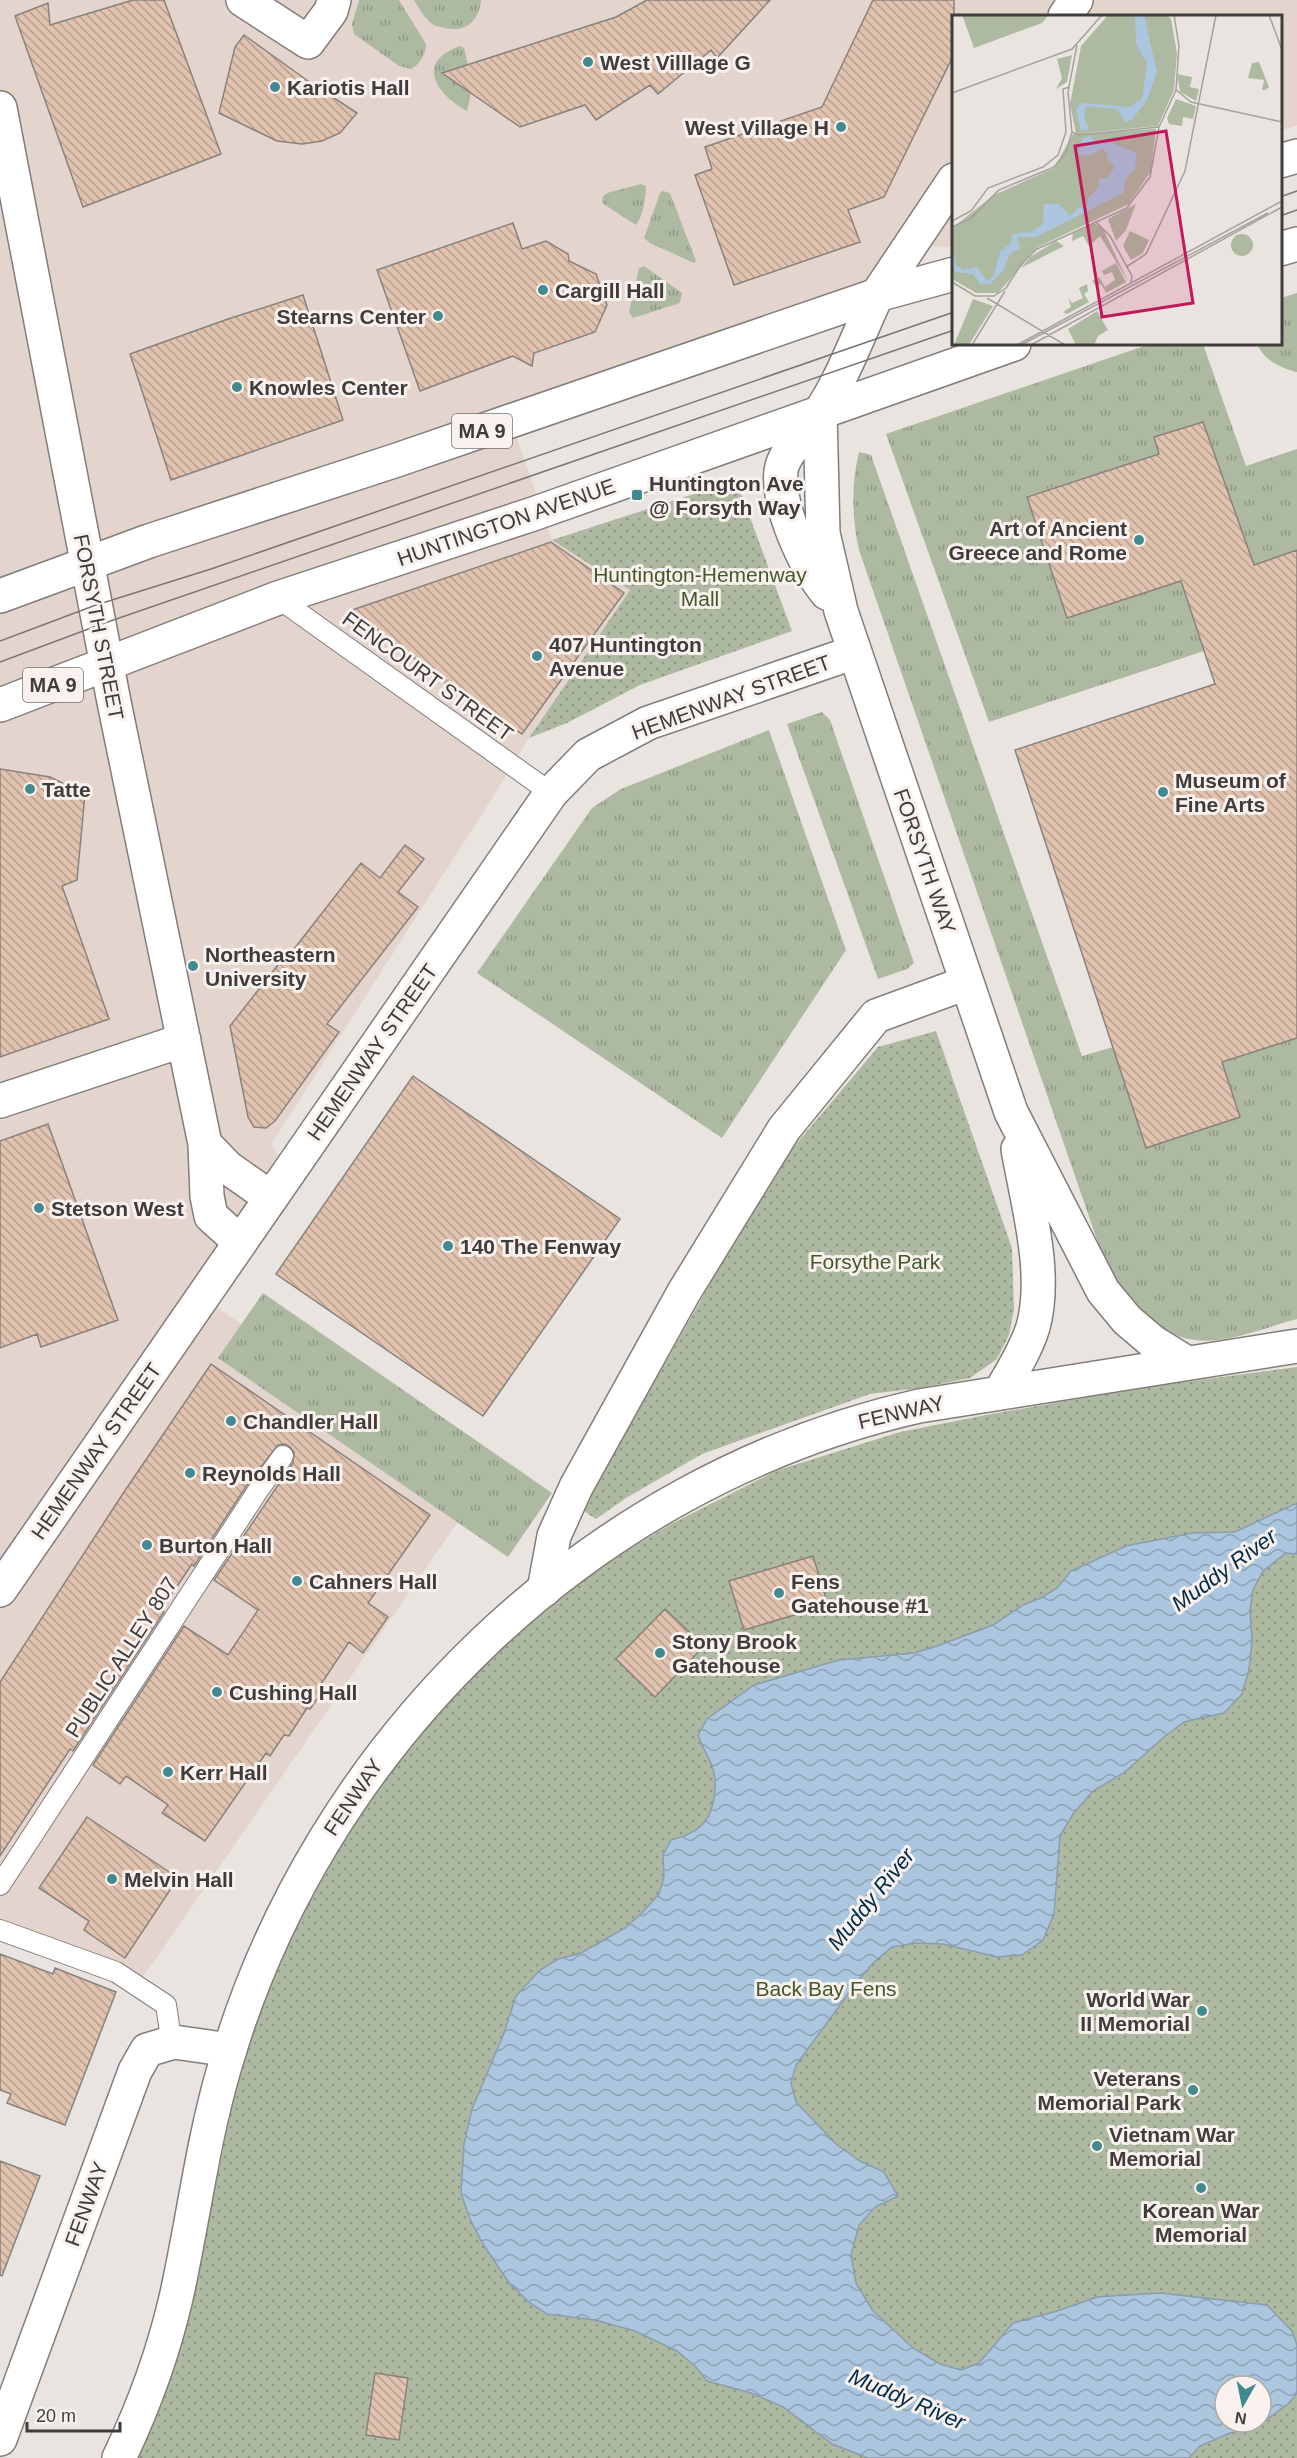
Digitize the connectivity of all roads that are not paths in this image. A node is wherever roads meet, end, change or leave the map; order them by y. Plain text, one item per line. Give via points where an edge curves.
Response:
1 (243, 0) edge
2 (334, 0) edge
3 (1076, 0) edge
4 (1066, 15) edge
5 (0, 108) edge
6 (1297, 156) edge
7 (1282, 161) edge
8 (952, 183) edge
9 (1297, 243) edge
10 (1282, 249) edge
11 (952, 275) edge
12 (877, 295) junction
13 (1011, 345) edge
14 (820, 413) junction
15 (87, 563) junction
16 (0, 596) edge
17 (278, 598) junction
18 (855, 652) junction
19 (106, 664) junction
20 (0, 705) edge
21 (551, 793) junction
22 (966, 983) junction
23 (184, 1040) junction
24 (0, 1101) edge
25 (1011, 1112) junction
26 (205, 1144) junction
27 (271, 1198) junction
28 (240, 1242) junction
29 (1297, 1346) edge
30 (1187, 1362) junction
31 (1000, 1393) junction
32 (283, 1456) dead end
33 (0, 1590) edge
34 (544, 1590) junction
35 (0, 1886) edge
36 (0, 1930) edge
37 (168, 2043) junction
38 (230, 2050) junction
39 (0, 2439) edge
40 (119, 2458) edge

1 - 2 main road via 308,42 331,11
3 - 4 main road
5 - 15 main road, FORSYTH STREET
6 - 7 main road
8 - 12 main road, FORSYTH WAY
9 - 10 main road
11 - 12 main road, MA 9
12 - 14 main road, FORSYTH WAY
12 - 15 main road, MA 9
13 - 14 main road, HUNTINGTON AVENUE / MA 9
14 - 17 main road, HUNTINGTON AVENUE / MA 9
14 - 18 main road, FORSYTH WAY via 785,457 782,486 802,552 841,611
15 - 16 main road, MA 9
15 - 19 main road, FORSYTH STREET
17 - 19 main road, HUNTINGTON AVENUE / MA 9
17 - 21 lane, FENCOURT STREET
18 - 21 main road, HEMENWAY STREET via 648,723 588,755
18 - 22 main road, FORSYTH WAY
19 - 20 main road, HUNTINGTON AVENUE / MA 9
19 - 23 main road, FORSYTH STREET
21 - 27 main road, HEMENWAY STREET
22 - 25 main road, FORSYTH WAY
22 - 34 main road via 876,1016 784,1129 684,1292 576,1487 554,1536
23 - 24 main road
23 - 26 main road, FORSYTH STREET
25 - 30 main road, FORSYTH WAY via 1103,1291 1127,1320 1153,1342
25 - 31 main road, FORSYTH WAY via 1035,1245 1037,1298 1029,1338
26 - 27 main road via 227,1167
26 - 28 main road, FORSYTH STREET via 210,1216
27 - 28 main road, HEMENWAY STREET
28 - 33 main road, HEMENWAY STREET
29 - 30 main road, FENWAY
30 - 31 main road, FENWAY
31 - 34 main road, FENWAY via 864,1419 752,1461 638,1523
32 - 35 lane, PUBLIC ALLEY 807
34 - 38 main road, FENWAY via 475,1650 431,1695 357,1789 319,1848 277,1928
36 - 37 lane via 116,1972 166,2005
37 - 38 main road
37 - 39 main road, FENWAY via 147,2050 135,2071
38 - 40 main road, FENWAY via 212,2114 168,2330 146,2398

